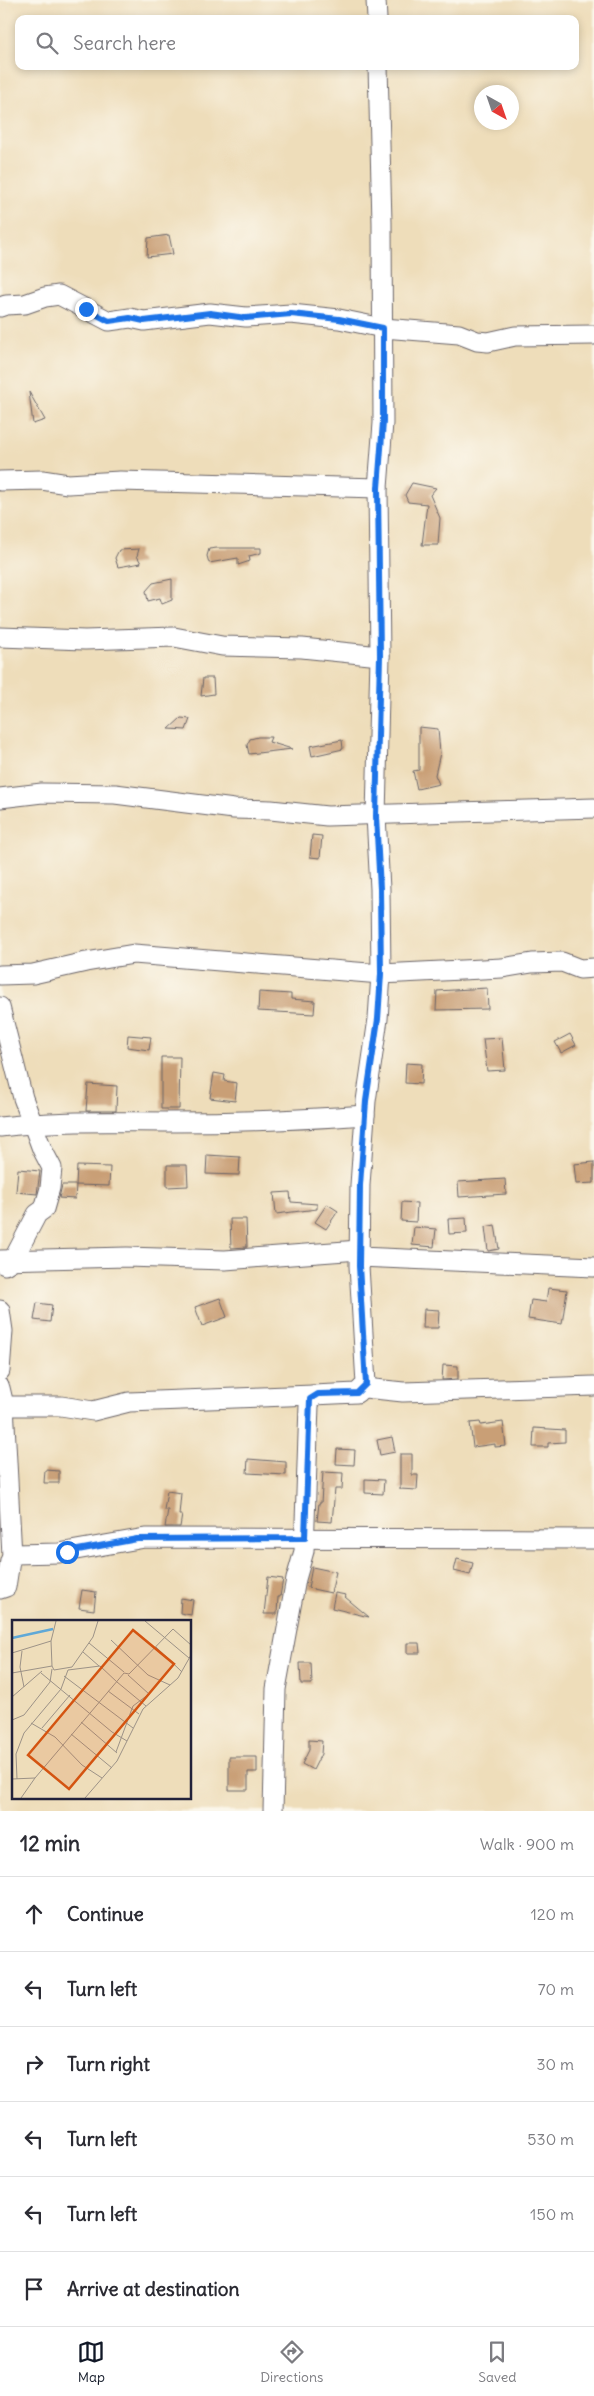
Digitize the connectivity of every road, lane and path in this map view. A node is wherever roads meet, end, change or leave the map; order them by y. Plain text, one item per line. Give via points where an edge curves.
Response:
1 (376, 0) edge
2 (377, 15) edge
3 (378, 70) edge
4 (0, 307) edge
5 (383, 328) junction
6 (594, 335) edge
7 (0, 481) edge
8 (378, 488) junction
9 (0, 637) edge
10 (380, 656) junction
11 (0, 798) edge
12 (594, 808) edge
13 (376, 816) junction
14 (594, 968) edge
15 (381, 974) junction
16 (0, 975) edge
17 (0, 1007) edge
18 (365, 1115) junction
19 (33, 1124) junction
20 (0, 1127) edge
21 (359, 1253) junction
22 (4, 1264) edge
23 (594, 1267) edge
24 (0, 1310) edge
25 (0, 1371) edge
26 (594, 1386) edge
27 (364, 1388) junction
28 (313, 1395) junction
29 (2, 1396) edge
30 (305, 1538) junction
31 (594, 1539) edge
32 (12, 1556) junction
33 (0, 1589) edge
34 (273, 1811) edge

1 - 2 street
3 - 5 street
4 - 5 street via 59,295 109,321 130,318 144,321 210,313 246,318 291,314
5 - 6 street via 459,334 488,342 515,336
5 - 8 street via 383,422
7 - 8 street
8 - 10 street
9 - 10 street via 85,640 174,637 222,646 302,648
10 - 13 street
11 - 13 street via 42,793 94,793 234,809
12 - 13 street
13 - 15 street
14 - 15 street via 580,969 562,962 532,962 502,968
15 - 16 street via 134,954 33,974
15 - 18 street
17 - 19 street via 23,1098
18 - 19 street via 278,1122
18 - 21 street
19 - 20 street
19 - 22 street via 52,1168 50,1188 44,1209 37,1214
21 - 22 street via 226,1260 127,1257
21 - 23 street
21 - 27 street
24 - 25 street via 3,1331
26 - 27 street via 403,1392
27 - 28 street via 357,1393
28 - 29 street via 129,1402 93,1411
28 - 30 street via 309,1405
29 - 32 street
30 - 31 street
30 - 32 street via 137,1539 59,1553
30 - 34 street via 276,1689
32 - 33 street via 6,1587

